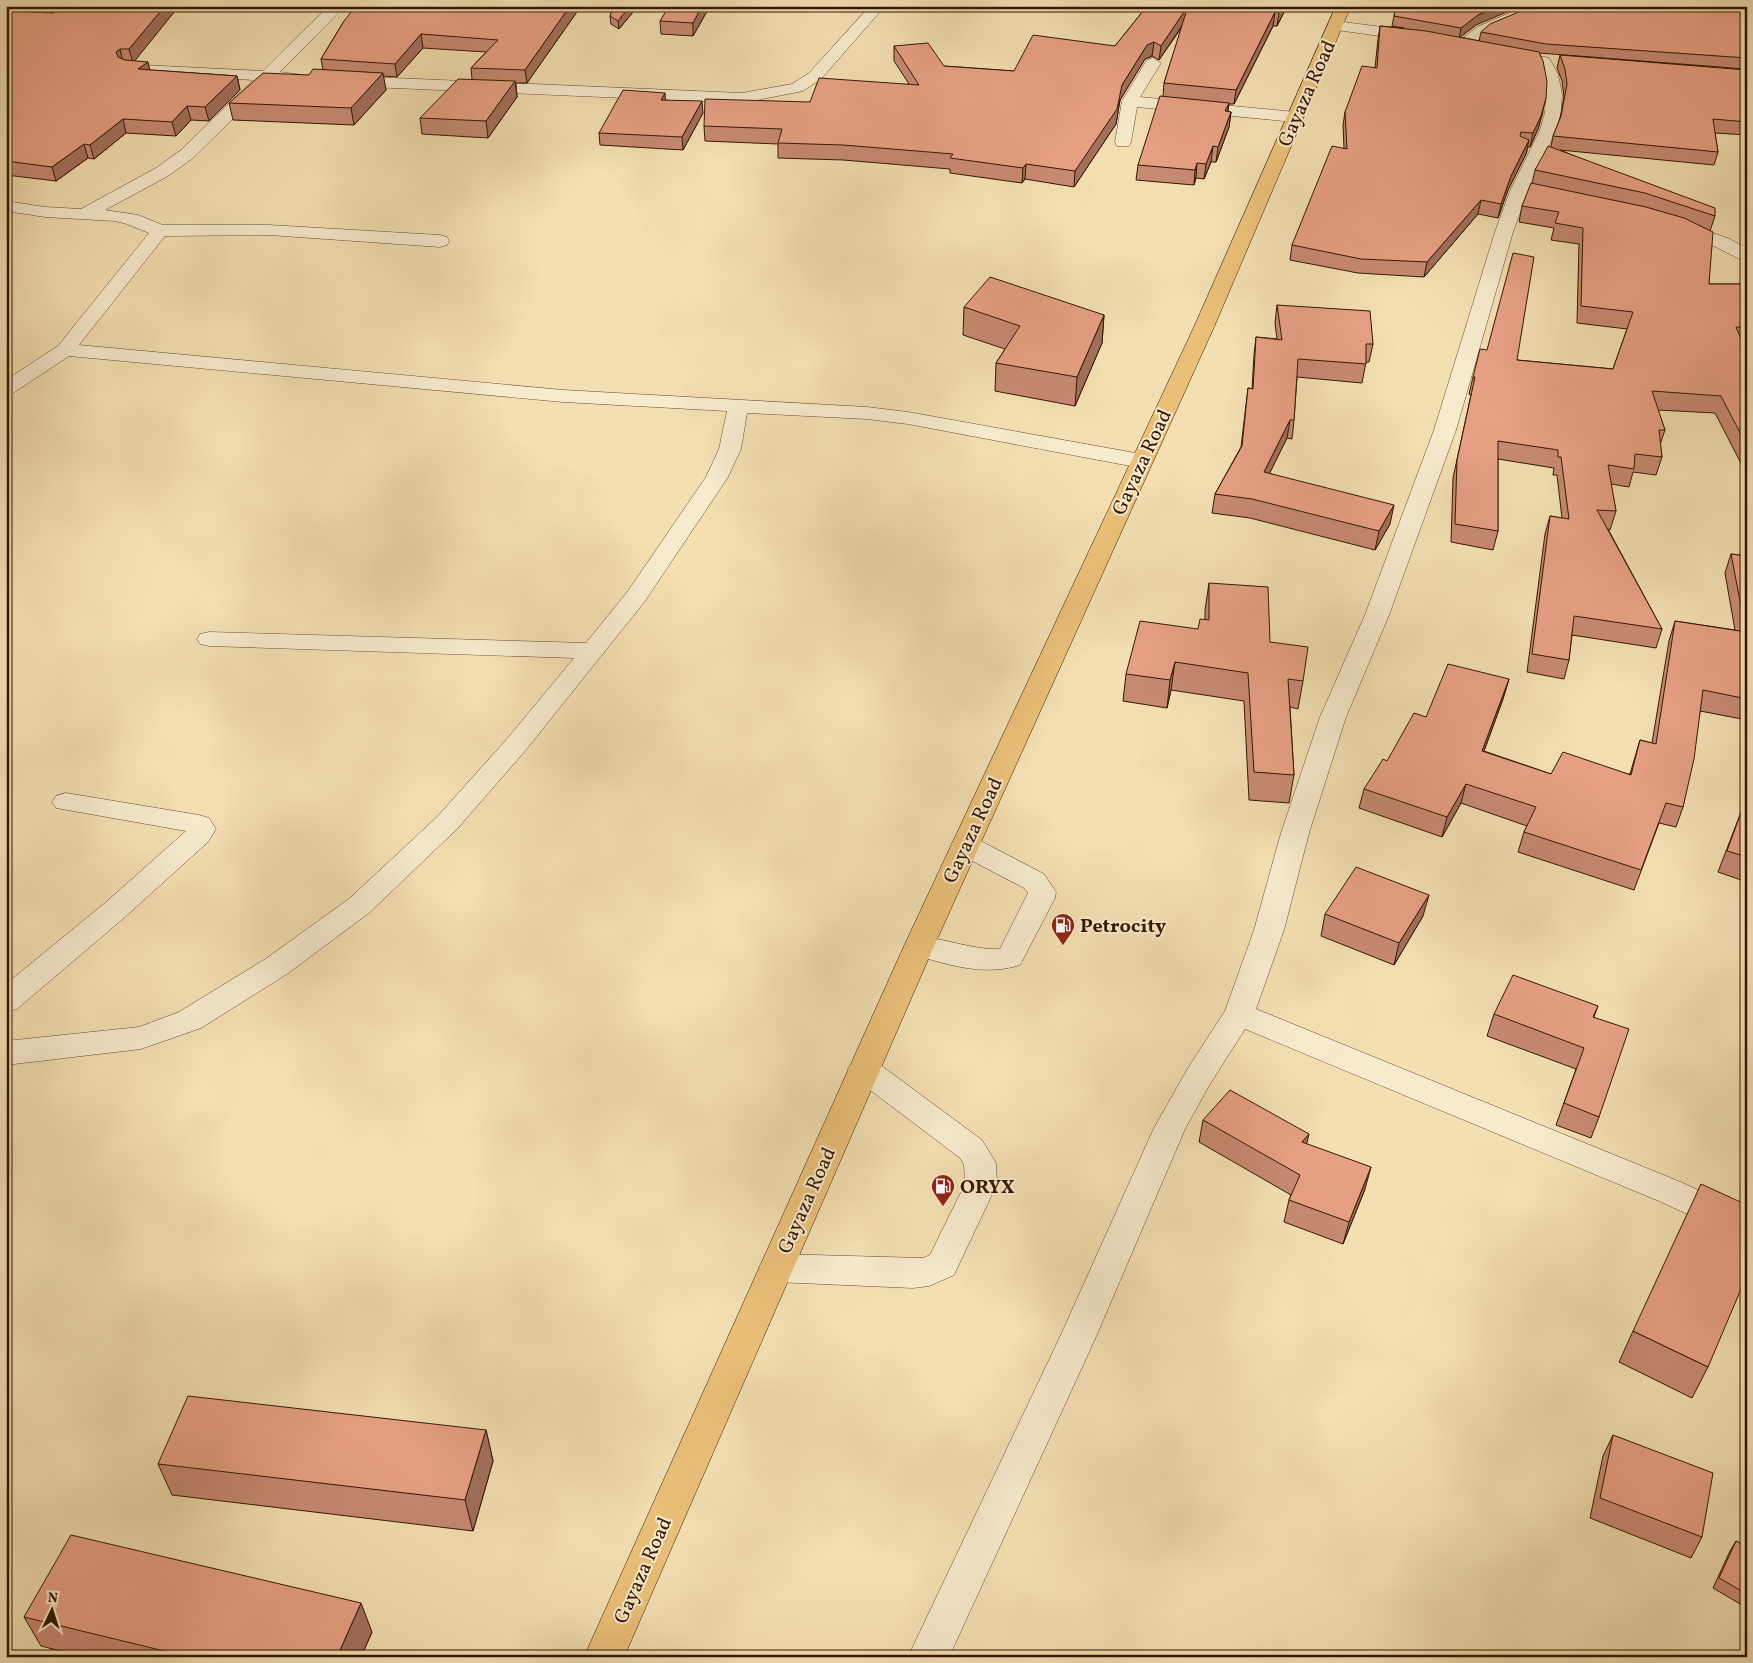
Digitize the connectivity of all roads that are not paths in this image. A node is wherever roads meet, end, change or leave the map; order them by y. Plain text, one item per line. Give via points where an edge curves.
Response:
1 (338, 6) edge
2 (878, 6) edge
3 (1539, 6) edge
4 (1340, 16) edge
5 (1462, 45) junction
6 (1153, 63) dead end
7 (129, 66) edge
8 (268, 76) junction
9 (314, 79) edge
10 (333, 80) edge
11 (1130, 101) junction
12 (1295, 117) junction
13 (1123, 142) dead end
14 (6, 206) edge
15 (84, 214) junction
16 (1667, 222) edge
17 (160, 231) junction
18 (440, 241) dead end
19 (1747, 257) edge
20 (65, 350) junction
21 (6, 389) edge
22 (738, 407) junction
23 (1141, 462) junction
24 (209, 639) dead end
25 (594, 651) junction
26 (66, 802) dead end
27 (965, 845) junction
28 (919, 946) junction
29 (6, 1001) edge
30 (1239, 1014) junction
31 (6, 1053) edge
32 (864, 1069) junction
33 (1747, 1228) edge
34 (776, 1268) junction
35 (604, 1657) edge
36 (928, 1657) edge

1 - 8 street
2 - 10 street via 815,76 797,88 742,98
3 - 5 street via 1482,30
4 - 5 street
4 - 12 main road, Gayaza Road
5 - 30 street via 1552,62 1553,112 1529,192 1484,298 1445,430 1377,615 1333,717 1295,833 1269,930
6 - 11 street
7 - 8 street
8 - 9 street
8 - 15 street via 187,154 162,172
11 - 12 street
11 - 13 street
12 - 23 main road, Gayaza Road
14 - 15 street
15 - 17 street via 132,219
16 - 19 street via 1723,243
17 - 18 street via 269,230
17 - 20 street
20 - 21 street
20 - 22 street via 554,396
22 - 23 street via 908,418
22 - 25 street via 730,449 717,477 637,596
23 - 27 main road, Gayaza Road
24 - 25 street
25 - 31 street via 447,823 360,904 277,966 190,1020 141,1038
26 - 29 street via 199,824 202,829 115,910
27 - 28 main road, Gayaza Road
27 - 28 street via 1034,880 1042,898 1010,958 996,962 979,960
28 - 32 main road, Gayaza Road
30 - 33 street via 1671,1192
30 - 36 street via 1170,1128 1077,1339
32 - 34 main road, Gayaza Road
32 - 34 street via 971,1149 980,1163 982,1184 942,1265 929,1272
34 - 35 main road, Gayaza Road

